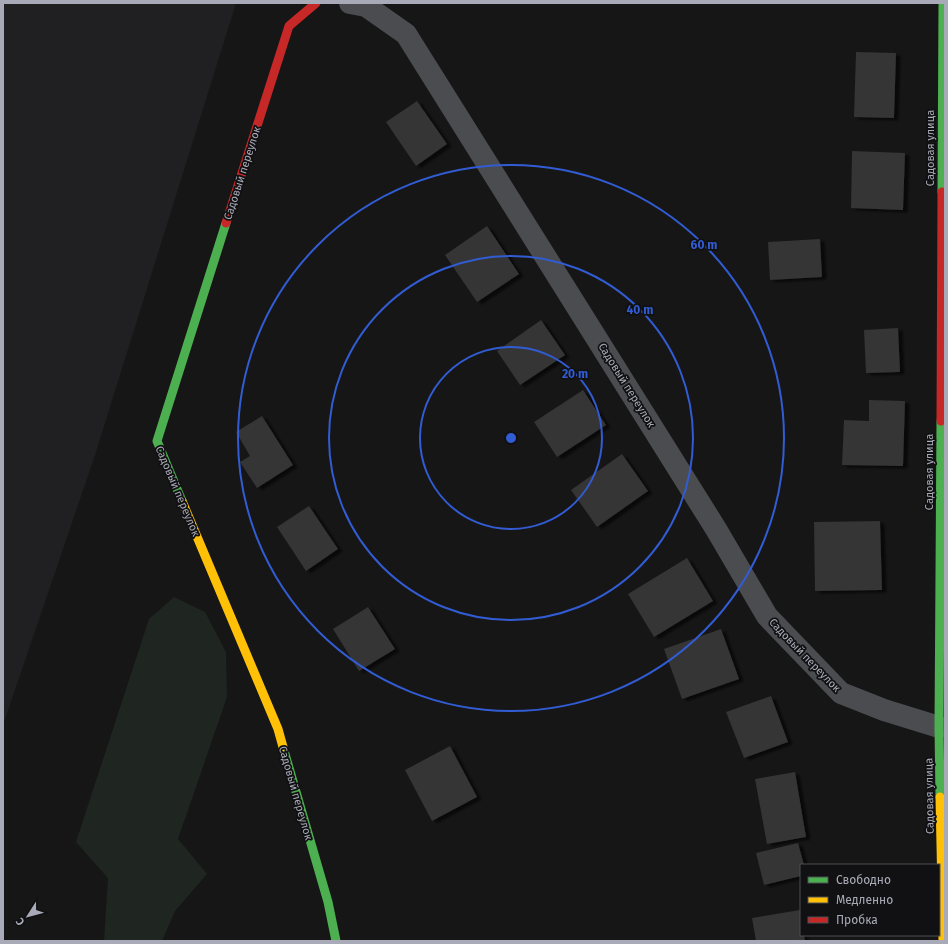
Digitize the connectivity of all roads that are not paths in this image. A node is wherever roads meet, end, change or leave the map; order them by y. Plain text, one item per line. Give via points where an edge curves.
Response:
1 (316, 3) edge
2 (350, 3) edge
3 (943, 3) edge
4 (939, 727) junction
5 (336, 941) edge
6 (943, 941) edge

1 - 5 street, Садовый переулок via 290,26 156,441 278,729 328,902
2 - 4 street, Садовый переулок via 366,6 406,34 716,529 767,616 841,693
3 - 4 street, Садовая улица
4 - 6 street, Садовая улица

